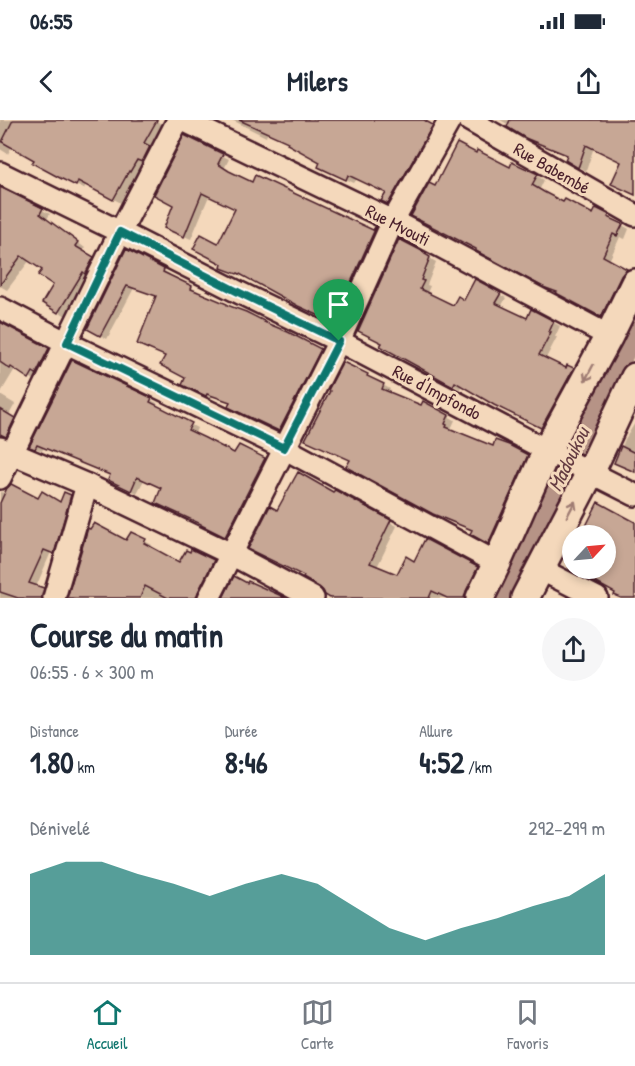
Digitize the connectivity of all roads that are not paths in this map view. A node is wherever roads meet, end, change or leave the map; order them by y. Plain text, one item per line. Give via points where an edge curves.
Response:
1 (178, 120) edge
2 (183, 120) edge
3 (450, 120) edge
4 (469, 120) edge
5 (0, 173) edge
6 (635, 215) edge
7 (393, 221) junction
8 (120, 232) junction
9 (635, 283) edge
10 (0, 308) edge
11 (609, 336) junction
12 (339, 341) junction
13 (67, 343) junction
14 (635, 377) edge
15 (628, 409) edge
16 (284, 448) junction
17 (6, 451) edge
18 (552, 453) junction
19 (587, 471) junction
20 (0, 478) edge
21 (87, 485) junction
22 (635, 495) edge
23 (231, 554) junction
24 (497, 563) junction
25 (540, 569) junction
26 (54, 598) edge
27 (209, 598) edge
28 (313, 598) edge
29 (480, 598) edge
30 (525, 598) edge
31 (597, 598) edge

1 - 8 street
2 - 7 street, Rue Mvouti
3 - 7 street
4 - 6 street, Rue Babembé
5 - 8 street, Rue d'Impfondo
7 - 11 street, Rue Mvouti
7 - 12 street
8 - 12 street, Rue d'Impfondo
8 - 13 street
9 - 11 main road
10 - 13 street
11 -> 18 main road
12 - 16 street
12 - 18 street, Rue d'Impfondo
13 - 16 street
13 - 17 street
14 - 15 main road
15 - 19 main road
16 - 23 street
16 - 24 street
17 - 20 street
17 - 21 street
18 - 19 street, Rue d'Impfondo
18 - 24 main road
19 - 22 street, Rue d'Impfondo
25 -> 19 main road
21 - 23 street
21 - 26 street
23 - 27 street
23 - 28 street
24 - 29 main road
25 - 30 main road
25 - 31 street

